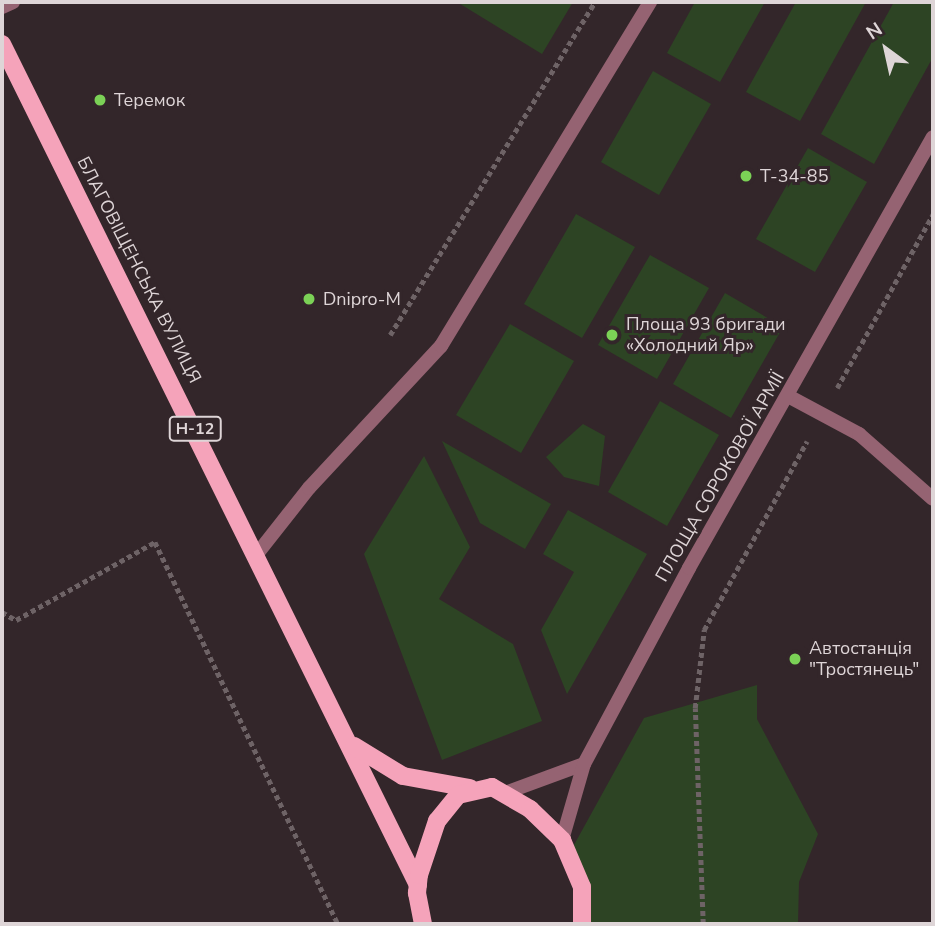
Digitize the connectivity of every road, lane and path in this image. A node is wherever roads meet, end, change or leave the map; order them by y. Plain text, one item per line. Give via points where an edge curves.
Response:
1 (13, 2) edge
2 (595, 2) edge
3 (650, 2) edge
4 (2, 7) edge
5 (2, 44) edge
6 (933, 137) edge
7 (933, 214) edge
8 (390, 335) dead end
9 (833, 394) dead end
10 (788, 396) junction
11 (814, 428) dead end
12 (916, 482) junction
13 (933, 488) edge
14 (933, 499) edge
15 (257, 554) junction
16 (2, 612) edge
17 (347, 740) junction
18 (584, 764) junction
19 (481, 788) junction
20 (503, 792) junction
21 (562, 840) junction
22 (418, 885) junction
23 (338, 924) edge
24 (423, 924) edge
25 (582, 924) edge
26 (703, 924) edge

1 - 4 street
2 - 8 path
3 - 15 street via 441,346 309,488
5 - 15 main road, БЛАГОВІЩЕНСЬКА ВУЛИЦЯ / Н-12
6 - 10 street, ПЛОЩА СОРОКОВОЇ АРМІЇ
7 - 9 path
10 - 12 street via 859,434
10 - 18 street, ПЛОЩА СОРОКОВОЇ АРМІЇ
11 - 26 path via 704,630 695,708
12 - 13 street
12 - 14 street
15 - 17 main road, БЛАГОВІЩЕНСЬКА ВУЛИЦЯ / Н-12
16 - 23 path via 16,620 155,542
17 - 19 main road via 368,758 404,776 447,787
17 - 22 main road, БЛАГОВІЩЕНСЬКА ВУЛИЦЯ / Н-12
18 - 20 street
18 - 21 street, ПЛОЩА СОРОКОВОЇ АРМІЇ
19 - 20 main road
19 - 22 main road via 458,795 441,815 426,846
20 - 21 main road
21 - 25 main road via 582,887
22 - 24 main road

